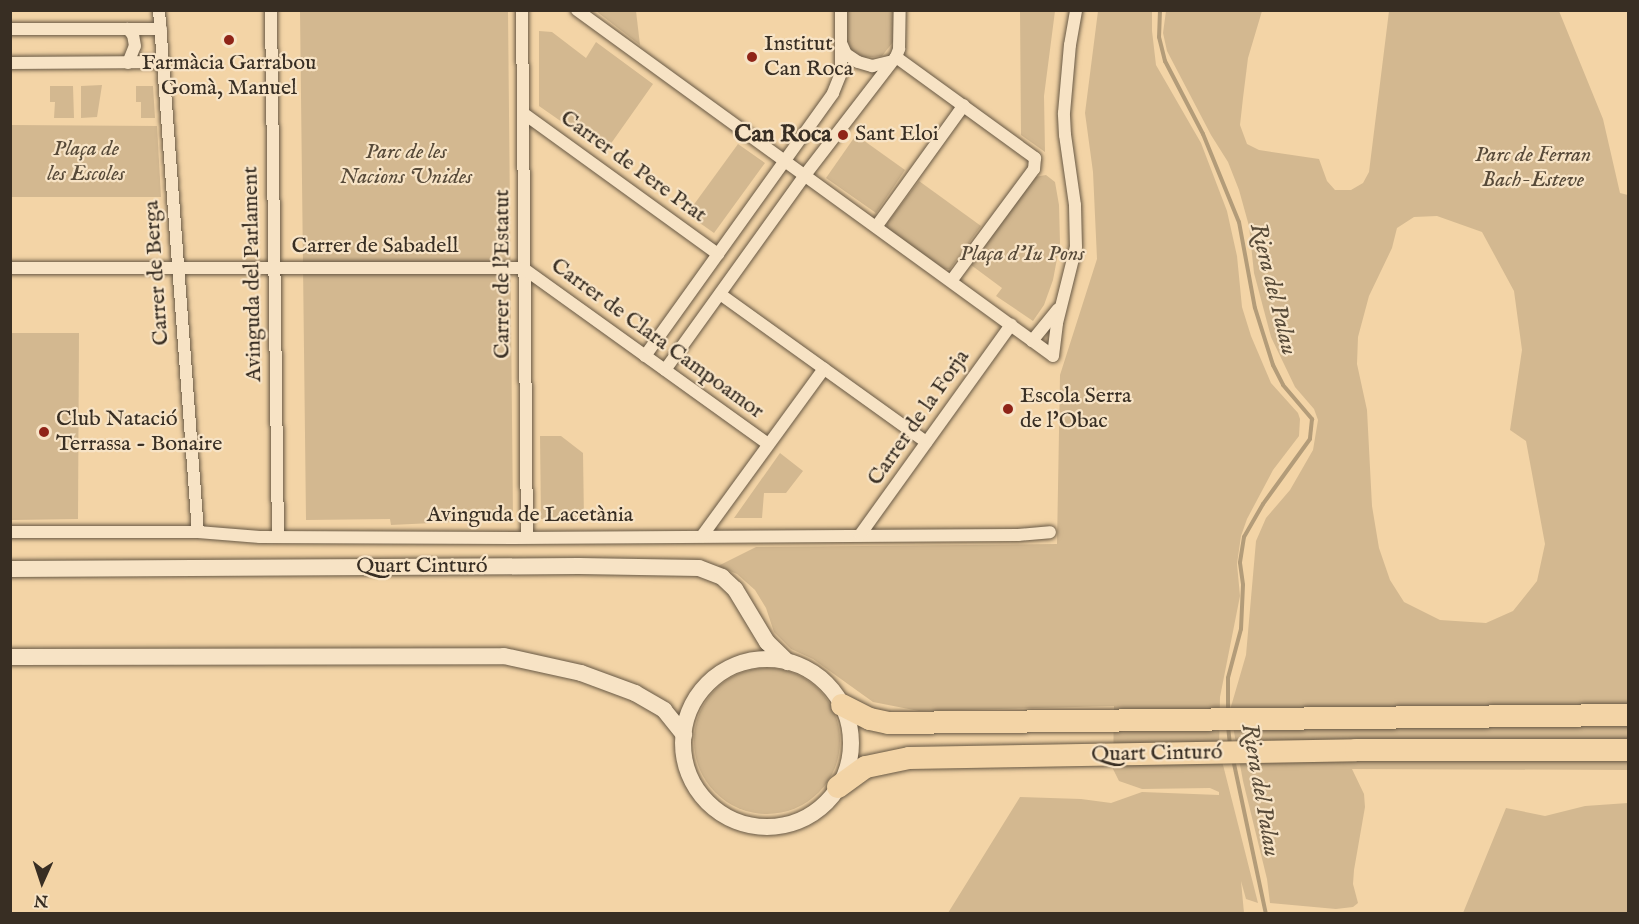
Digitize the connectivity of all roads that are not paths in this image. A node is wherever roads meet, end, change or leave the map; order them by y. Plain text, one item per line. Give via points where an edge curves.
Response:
1 (159, 10) edge
2 (271, 10) edge
3 (522, 10) edge
4 (577, 10) edge
5 (841, 10) edge
6 (900, 10) edge
7 (1077, 10) edge
8 (13, 29) edge
9 (128, 29) junction
10 (161, 29) junction
11 (10, 42) edge
12 (841, 42) junction
13 (893, 59) junction
14 (12, 61) edge
15 (163, 62) junction
16 (128, 63) junction
17 (964, 105) junction
18 (523, 113) junction
19 (786, 161) junction
20 (805, 175) junction
21 (876, 227) junction
22 (718, 254) junction
23 (10, 268) edge
24 (523, 268) junction
25 (177, 269) junction
26 (274, 269) junction
27 (951, 281) junction
28 (720, 294) junction
29 (1061, 304) junction
30 (1011, 325) junction
31 (1032, 341) junction
32 (645, 356) junction
33 (824, 369) junction
34 (665, 370) junction
35 (926, 442) junction
36 (768, 444) junction
37 (10, 532) edge
38 (198, 532) junction
39 (1050, 532) dead end
40 (860, 535) junction
41 (527, 536) junction
42 (702, 536) junction
43 (278, 537) junction
44 (10, 569) edge
45 (10, 657) edge
46 (788, 662) junction
47 (842, 705) junction
48 (1629, 715) edge
49 (684, 735) junction
50 (1629, 750) edge
51 (838, 787) junction

1 - 10 street, Carrer de Berga
2 - 26 street, Avinguda del Parlament
3 - 18 street, Carrer de l'Estatut
4 - 19 street
5 - 12 street
6 - 13 street via 899,49
7 - 29 street via 1064,113 1077,231 1071,276
8 - 9 street
8 - 11 street
9 - 10 street
9 - 16 street via 135,46
10 - 15 street, Carrer de Berga
12 - 13 street via 846,54 858,62 872,66
12 - 19 street via 838,84
13 - 17 street
13 - 20 street
14 - 16 street
15 - 16 street
15 - 25 street, Carrer de Berga
17 - 21 street
17 - 27 street via 1033,155 1036,162
18 - 22 street, Carrer de Pere Prat
18 - 24 street, Carrer de l'Estatut
19 - 20 street
19 - 22 street
20 - 21 street
20 - 28 street
21 - 27 street
22 - 32 street
23 - 25 street, Carrer de Sabadell
24 - 26 street, Carrer de Sabadell
24 - 32 street, Carrer de Clara Campoamor
24 - 41 street, Carrer de l'Estatut
25 - 26 street, Carrer de Sabadell
25 - 38 street, Carrer de Berga
26 - 43 street, Avinguda del Parlament
27 - 30 street
28 - 33 street
28 - 34 street
29 - 31 street
29 - 31 street via 1053,356
30 - 31 street
30 - 35 street, Carrer de la Forja
32 - 34 street, Carrer de Clara Campoamor
33 - 35 street
33 - 36 street
34 - 36 street, Carrer de Clara Campoamor
35 - 40 street, Carrer de la Forja
36 - 42 street
37 - 38 street, Avinguda de Lacetània
38 - 43 street, Avinguda de Lacetània
39 - 40 street, Avinguda de Lacetània
40 - 42 street, Avinguda de Lacetània
41 - 42 street, Avinguda de Lacetània
41 - 43 street, Avinguda de Lacetània
44 - 46 main road, Quart Cinturó via 699,568 722,577 742,596 767,642
45 - 49 main road via 504,656 572,670 636,693 664,711
46 - 47 main road via 822,680
46 - 49 main road via 748,661 719,674 692,705
47 - 48 highway, Quart Cinturó via 889,723
47 - 51 main road via 851,747
49 - 51 main road via 687,768 698,789 713,807 741,822 772,826 795,821 822,805
50 - 51 highway, Quart Cinturó via 1356,750 909,758 866,767

